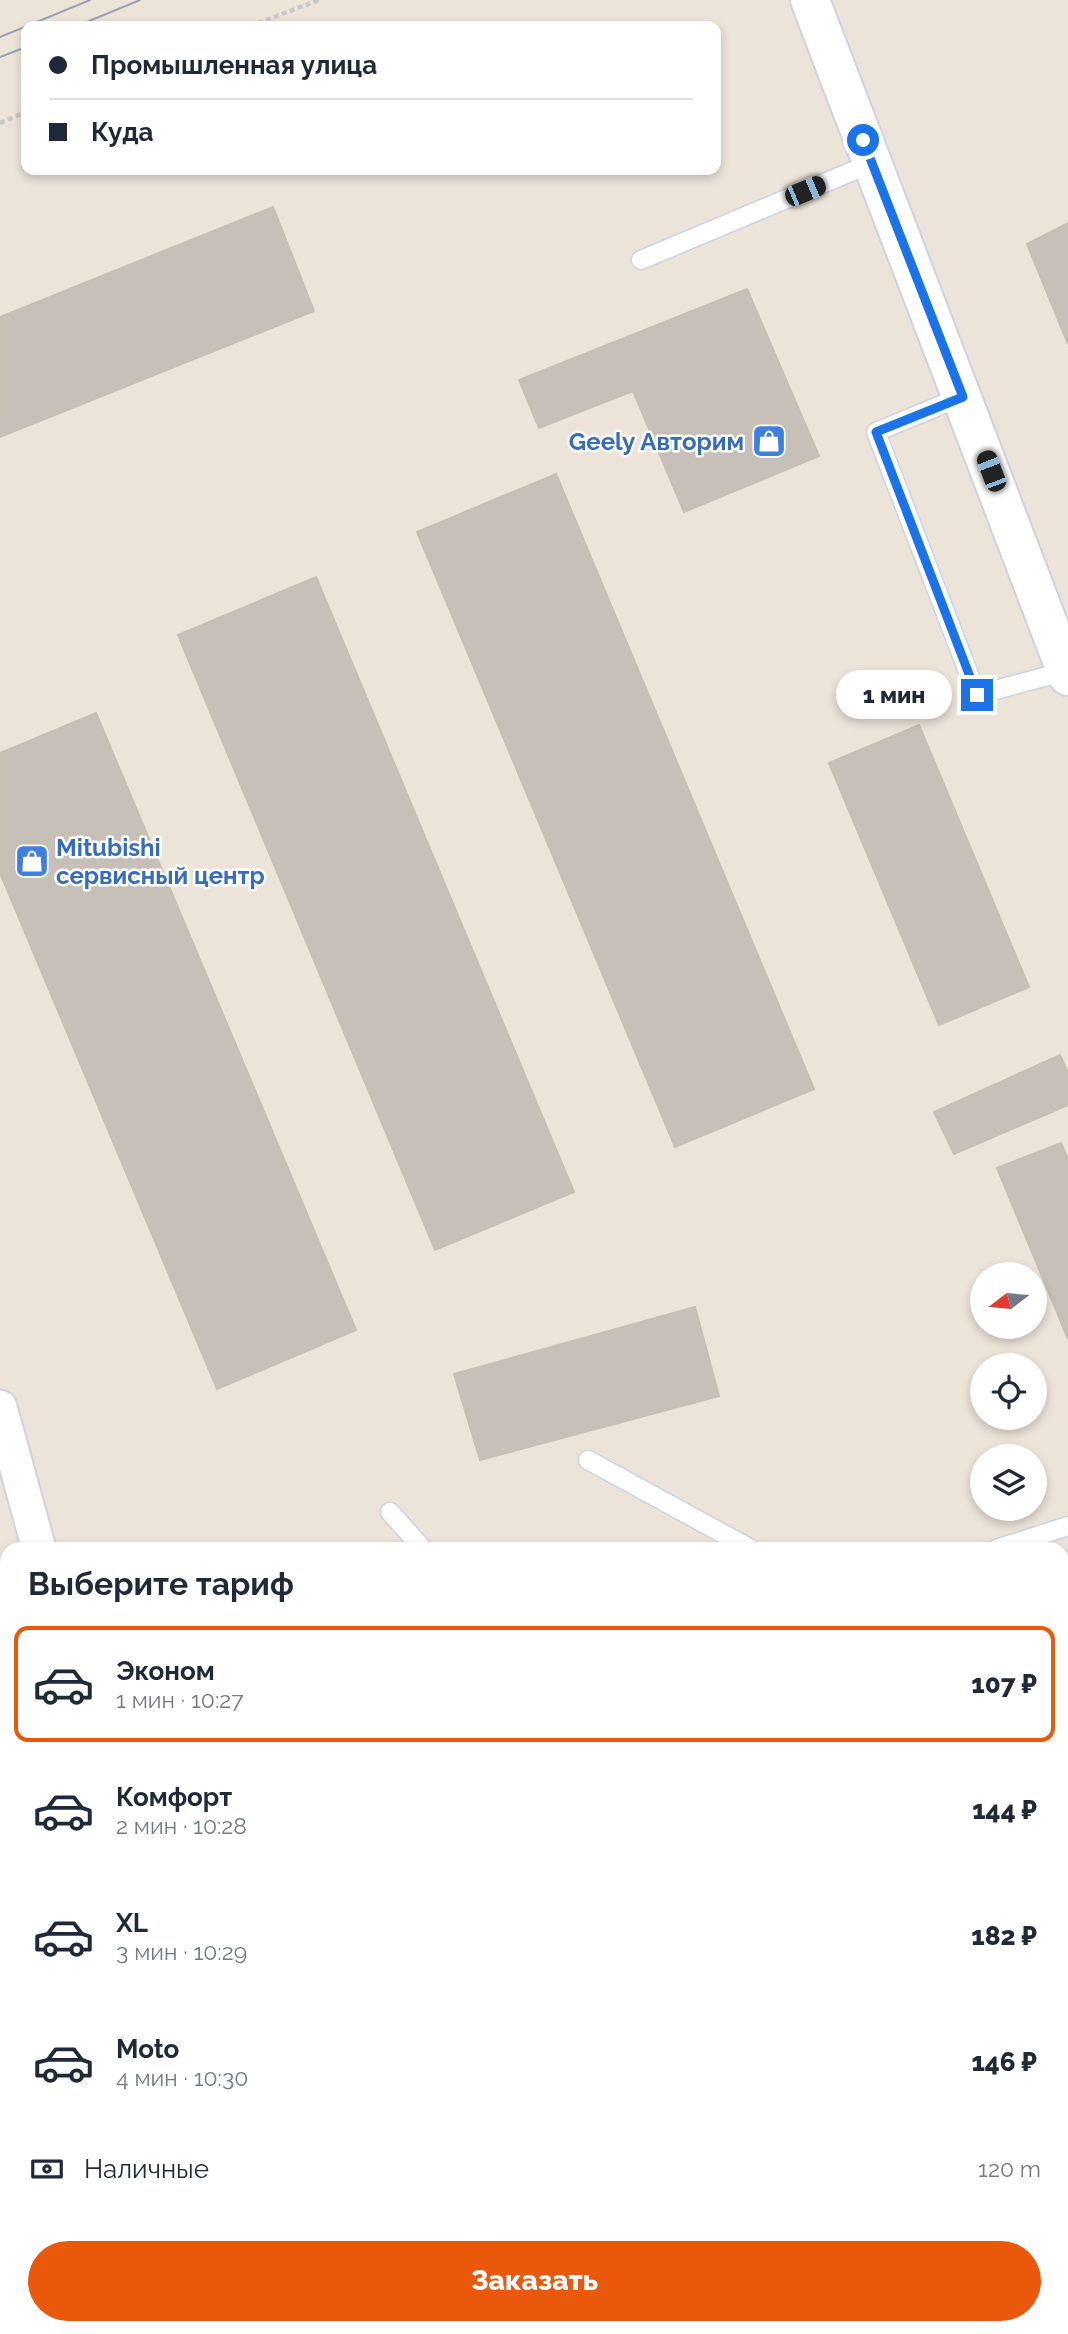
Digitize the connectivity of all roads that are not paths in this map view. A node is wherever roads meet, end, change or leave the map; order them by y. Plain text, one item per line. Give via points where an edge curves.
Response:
1 (810, 0) edge
2 (872, 163) junction
3 (641, 260) dead end
4 (963, 397) junction
5 (1067, 673) edge
6 (0, 1408) edge
7 (588, 1460) dead end
8 (390, 1512) dead end
9 (1068, 1526) edge
10 (37, 1542) edge
11 (417, 1542) edge
12 (738, 1542) edge
13 (1018, 1542) edge

1 - 2 street
2 - 3 lane
2 - 4 street
4 - 5 street
4 - 5 lane via 876,432 977,695
6 - 10 street
7 - 12 lane
8 - 11 lane
9 - 13 lane

